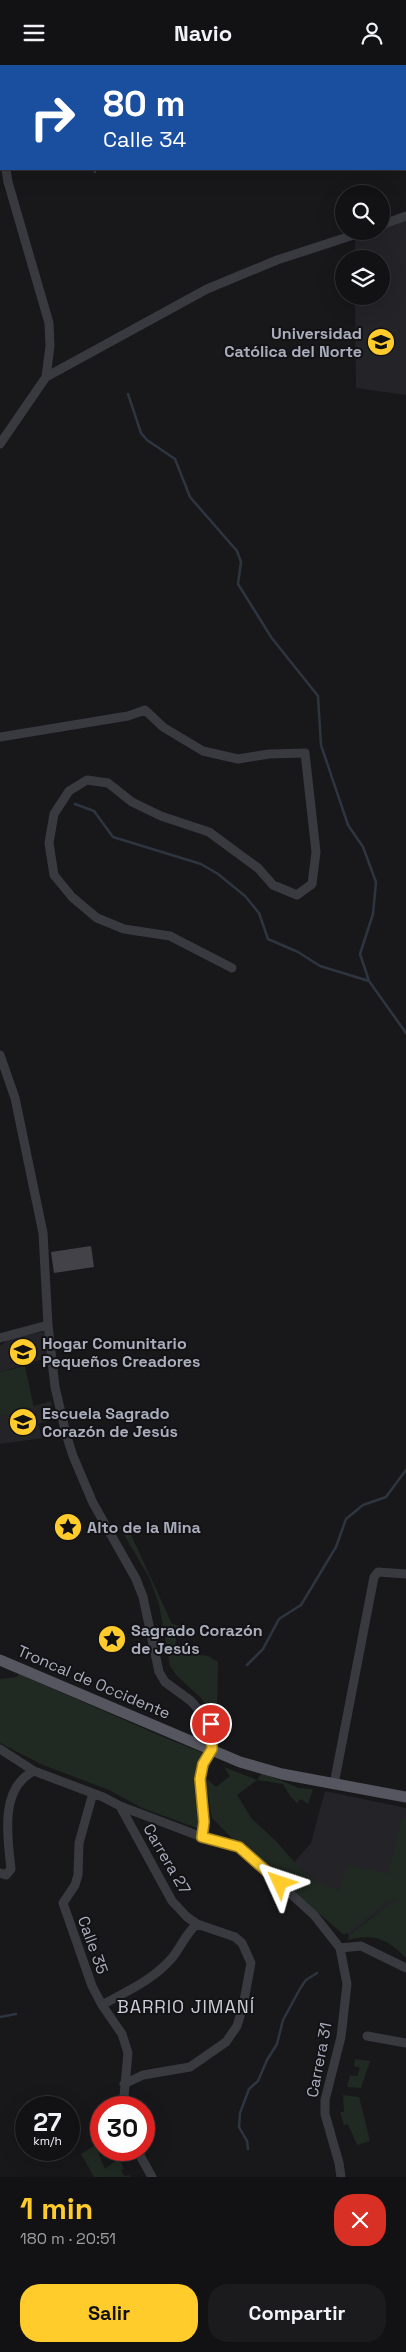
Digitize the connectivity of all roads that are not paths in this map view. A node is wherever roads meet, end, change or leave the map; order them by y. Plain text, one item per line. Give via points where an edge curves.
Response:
1 (6, 170) edge
2 (406, 216) edge
3 (390, 222) edge
4 (338, 240) edge
5 (46, 377) junction
6 (0, 444) edge
7 (0, 737) edge
8 (232, 968) dead end
9 (0, 1055) edge
10 (48, 1325) junction
11 (0, 1338) edge
12 (406, 1574) edge
13 (0, 1660) edge
14 (0, 1749) edge
15 (212, 1749) junction
16 (34, 1771) junction
17 (334, 1784) junction
18 (93, 1793) junction
19 (406, 1797) edge
20 (120, 1806) junction
21 (202, 1837) junction
22 (0, 1873) edge
23 (198, 1924) junction
24 (340, 1948) junction
25 (406, 1968) edge
26 (102, 2005) junction
27 (367, 2036) dead end
28 (406, 2043) edge
29 (124, 2084) junction
30 (123, 2096) edge
31 (143, 2161) edge
32 (152, 2177) edge
33 (341, 2177) edge

1 - 5 street via 49,323
2 - 3 street
4 - 5 street via 277,260 207,289
5 - 6 street
7 - 8 street via 128,716 145,710 163,727 203,751 238,759 305,753 316,852 312,884 297,895 273,885 258,868 210,832 160,816 132,802 108,783 87,779 69,791 54,814 49,843 54,875 72,897 97,918 124,929 170,936
9 - 10 street via 15,1098 43,1233
10 - 11 street
10 - 15 street via 55,1387 73,1456 93,1503 136,1579 159,1671 165,1682 191,1701 211,1724
12 - 17 street via 378,1572 374,1577
13 - 15 main road, Troncal de Occidente
14 - 16 street
15 - 17 main road, Troncal de Occidente via 240,1762
15 - 21 street via 203,1764 200,1779 204,1822
16 - 18 street
16 - 22 street via 11,1791 5,1819 11,1869 6,1875
17 - 19 main road, Troncal de Occidente
18 - 20 street
18 - 26 street, Calle 35 via 79,1843 77,1880 64,1903 68,1921
20 - 21 street
20 - 23 street, Carrera 27 via 172,1901
21 - 24 street via 239,1847 314,1915
23 - 26 street via 154,1976
23 - 29 street, Carrera 27 via 235,1937 242,1943 251,1963 237,2026 226,2042 190,2067 143,2075
24 - 25 street via 361,1946
24 - 33 street, Carrera 31 via 347,1984 341,2037 325,2100 325,2114
26 - 29 street, Calle 35 via 122,2034 128,2053
27 - 28 street
29 - 30 street, Calle 35
31 - 32 street

